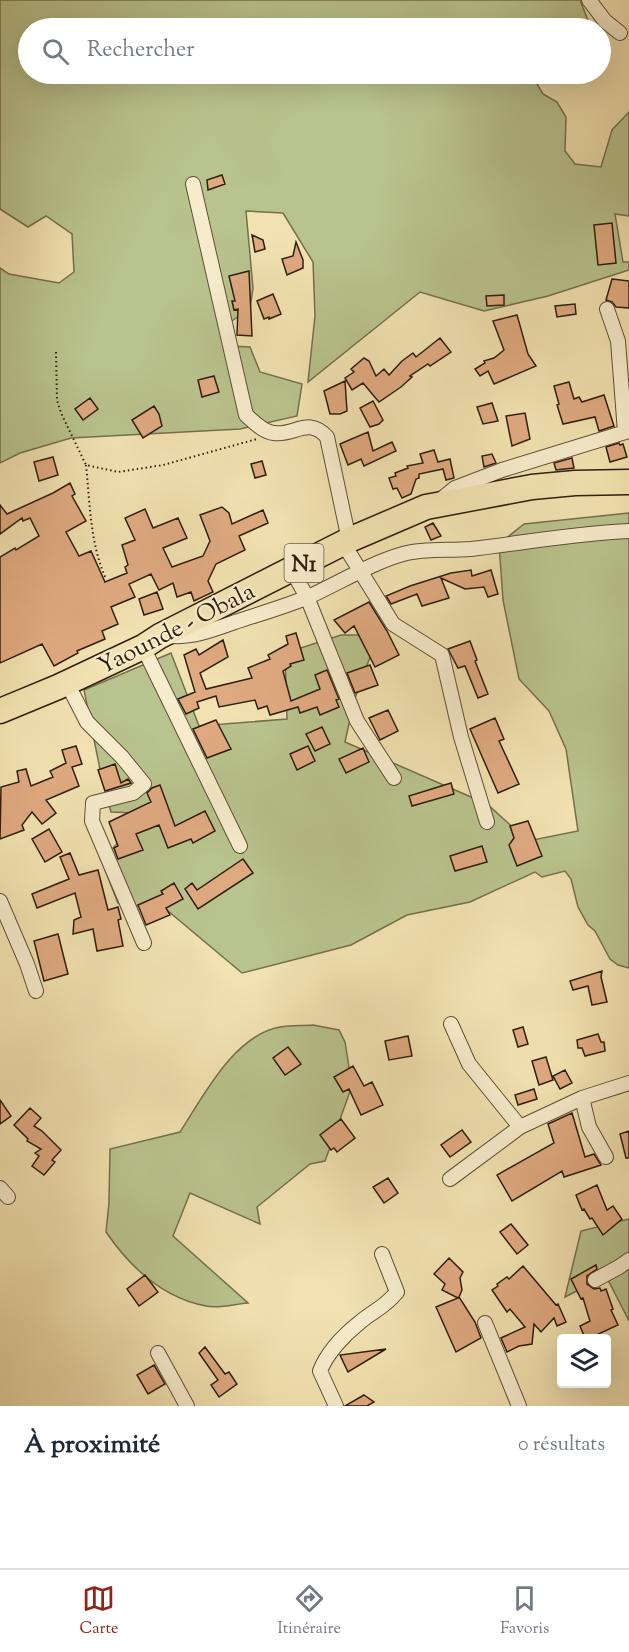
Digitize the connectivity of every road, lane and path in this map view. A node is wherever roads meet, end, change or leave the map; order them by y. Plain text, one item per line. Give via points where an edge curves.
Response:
1 (589, 0) edge
2 (603, 18) edge
3 (611, 26) edge
4 (620, 33) dead end
5 (193, 184) dead end
6 (607, 309) dead end
7 (56, 352) dead end
8 (627, 431) edge
9 (274, 433) junction
10 (86, 465) junction
11 (629, 482) edge
12 (436, 504) junction
13 (629, 531) edge
14 (346, 542) junction
15 (291, 569) junction
16 (361, 572) junction
17 (106, 579) dead end
18 (307, 597) junction
19 (152, 641) junction
20 (67, 683) junction
21 (0, 711) edge
22 (394, 778) dead end
23 (487, 822) dead end
24 (240, 846) dead end
25 (0, 901) edge
26 (144, 943) dead end
27 (36, 992) dead end
28 (451, 1024) dead end
29 (629, 1083) edge
30 (582, 1098) junction
31 (520, 1127) junction
32 (606, 1157) dead end
33 (450, 1179) dead end
34 (382, 1254) dead end
35 (629, 1260) edge
36 (595, 1280) dead end
37 (484, 1323) dead end
38 (158, 1353) dead end
39 (187, 1406) edge
40 (336, 1406) edge
41 (519, 1406) edge

1 - 2 street
3 - 4 street
5 - 9 street via 246,415 259,427
6 - 8 street via 618,341
7 - 10 path via 60,413
8 - 12 street via 474,480 455,488
9 - 10 path via 163,465 118,472
9 - 14 street via 309,426 327,437
10 - 17 path via 94,536
11 - 12 highway, Yaounde - Obala / N1 via 532,487
12 - 14 highway, Yaounde - Obala / N1
13 - 16 street via 428,550 402,555
14 - 15 highway, Yaounde - Obala / N1
14 - 16 street
15 - 18 street
15 - 19 highway, Yaounde - Obala / N1
16 - 18 street
16 - 23 street via 393,624 442,656
18 - 19 street via 213,630
18 - 22 street via 357,721
19 - 20 highway, Yaounde - Obala / N1
19 - 24 street
20 - 21 highway, Yaounde - Obala / N1
20 - 26 street via 87,722 144,784 133,793 93,803 92,821
25 - 27 street
28 - 31 street via 469,1064
29 - 30 street
30 - 31 street
30 - 32 street via 589,1126
31 - 33 street
34 - 40 street via 396,1292 386,1306 360,1322 324,1359 320,1371
35 - 36 street
37 - 41 street
38 - 39 street

